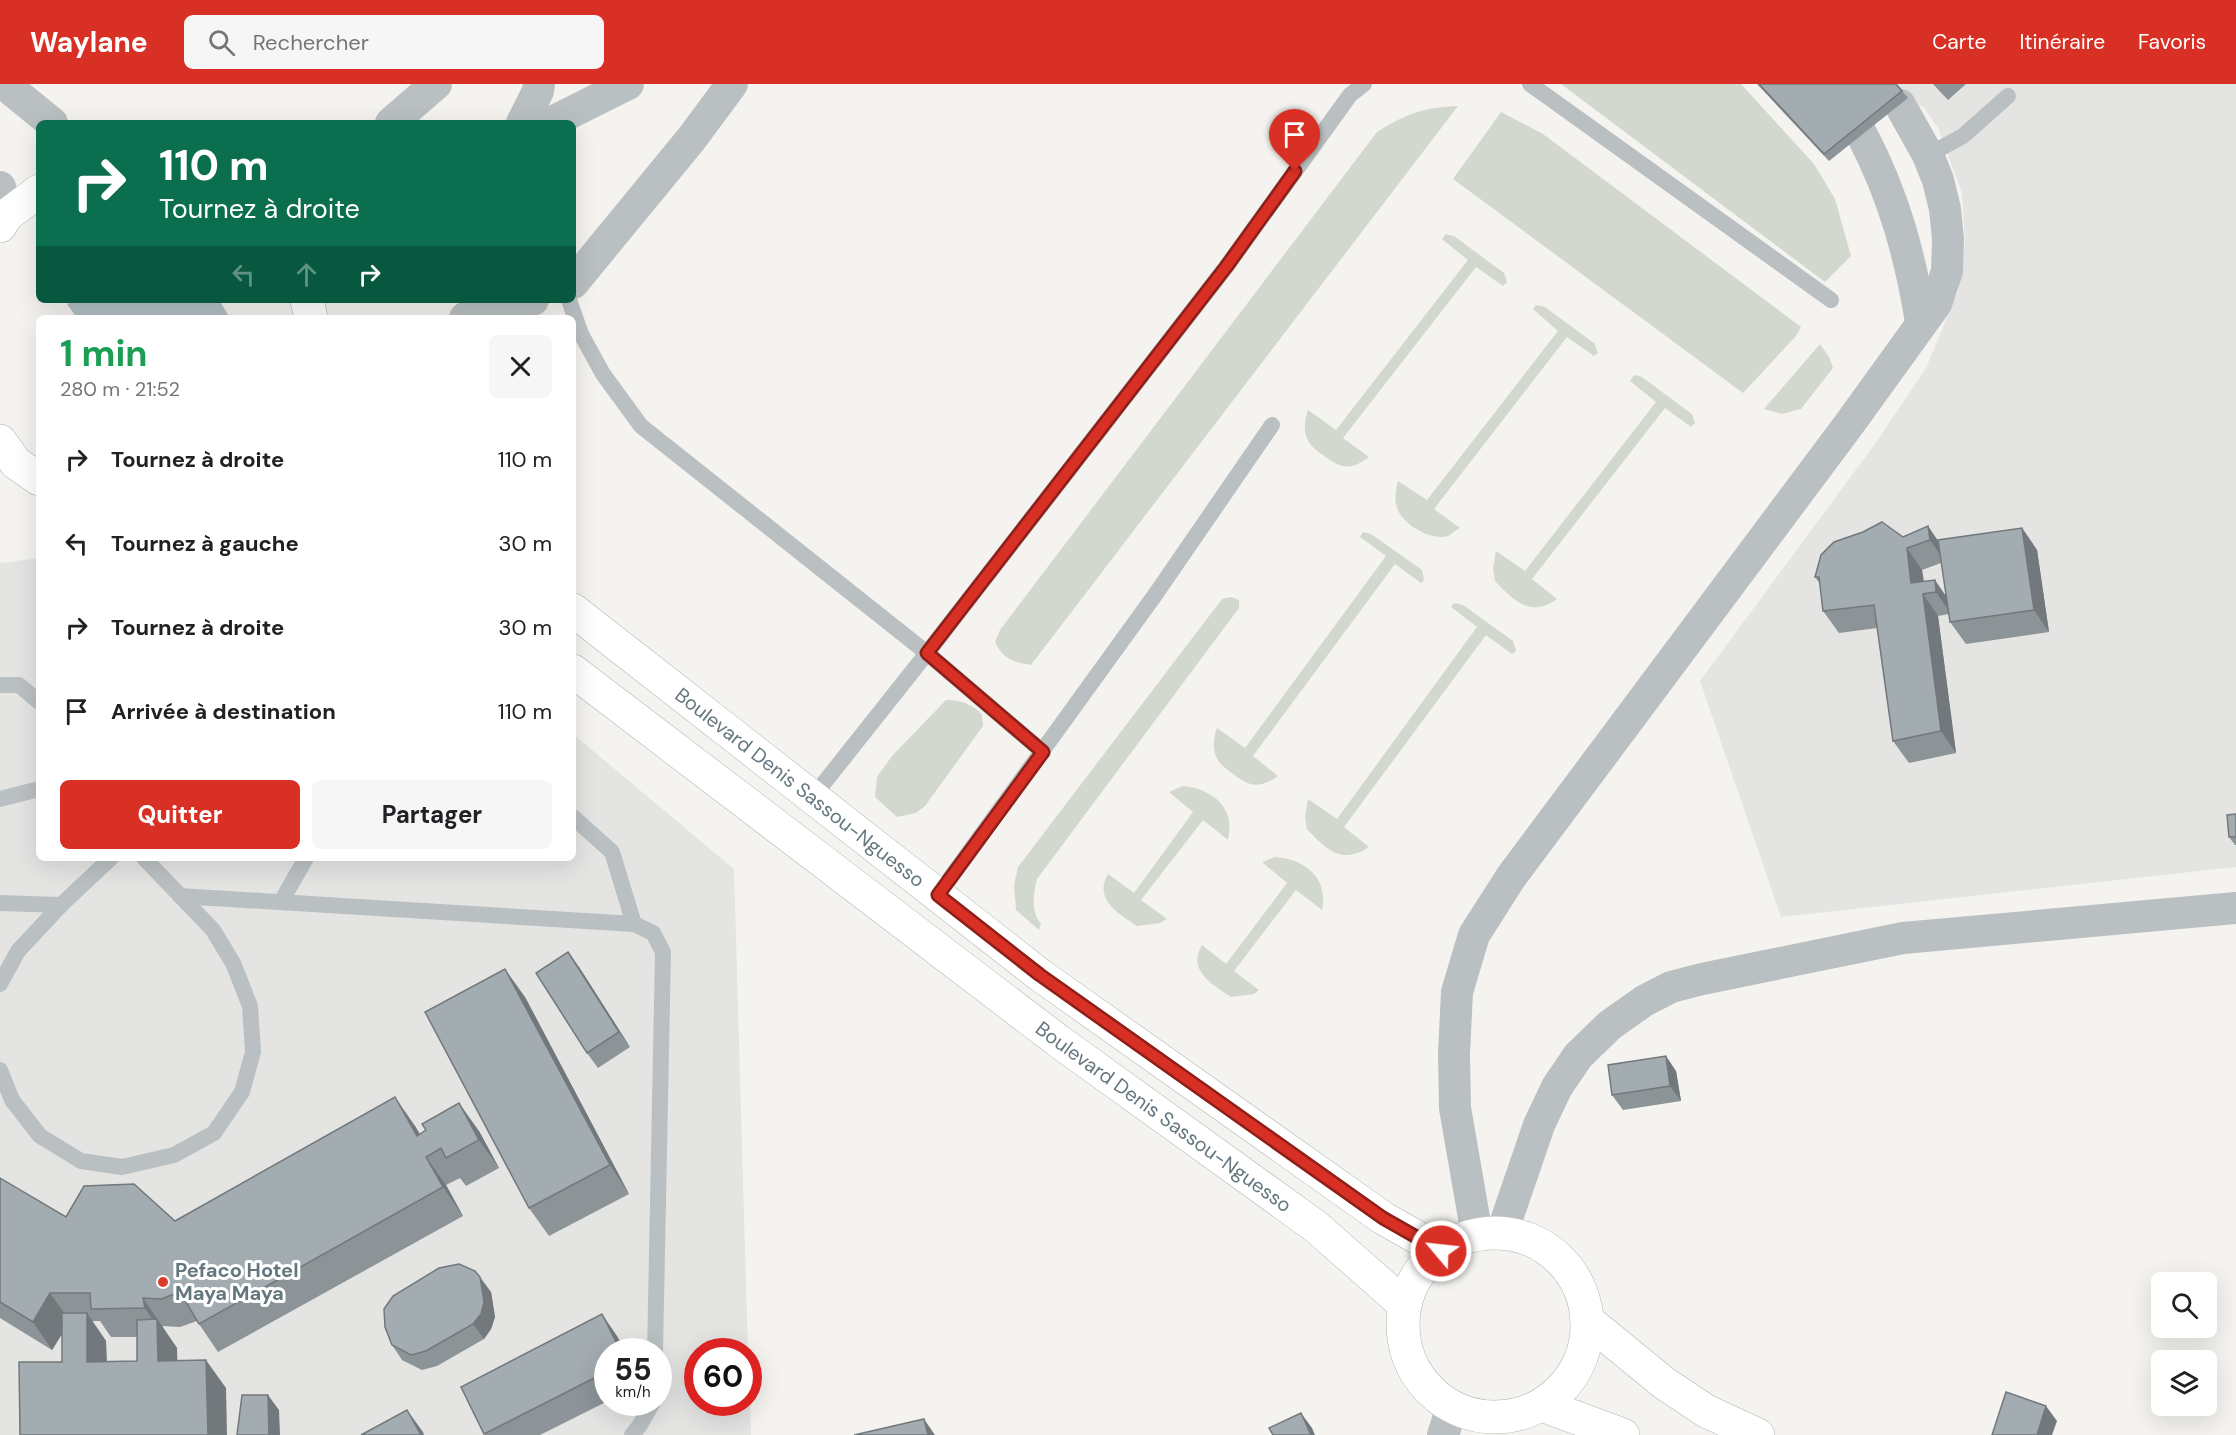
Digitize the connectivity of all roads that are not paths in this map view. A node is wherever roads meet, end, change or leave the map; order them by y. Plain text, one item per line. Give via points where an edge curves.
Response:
1 (4, 84) edge
2 (436, 84) edge
3 (538, 84) edge
4 (628, 84) edge
5 (732, 84) edge
6 (1364, 84) edge
7 (1530, 84) edge
8 (2008, 96) dead end
9 (1900, 105) edge
10 (48, 120) edge
11 (394, 120) edge
12 (524, 120) edge
13 (556, 120) edge
14 (1862, 135) edge
15 (1928, 154) junction
16 (36, 192) edge
17 (2, 209) edge
18 (576, 280) edge
19 (1831, 300) dead end
20 (522, 303) edge
21 (476, 315) edge
22 (576, 320) edge
23 (1921, 322) junction
24 (1272, 425) dead end
25 (576, 612) edge
26 (927, 653) junction
27 (576, 673) edge
28 (0, 685) edge
29 (36, 699) edge
30 (1043, 752) junction
31 (36, 790) edge
32 (812, 798) junction
33 (0, 800) edge
34 (576, 820) edge
35 (108, 861) edge
36 (147, 861) edge
37 (304, 861) edge
38 (938, 895) junction
39 (180, 896) junction
40 (281, 902) junction
41 (0, 903) edge
42 (61, 905) junction
43 (2236, 908) edge
44 (634, 924) junction
45 (0, 984) edge
46 (0, 1070) edge
47 (1490, 1234) junction
48 (1441, 1251) junction
49 (1405, 1305) junction
50 (1587, 1320) junction
51 (655, 1338) edge
52 (1542, 1405) junction
53 (645, 1416) edge
54 (1447, 1421) edge
55 (632, 1435) edge
56 (1623, 1435) edge
57 (1758, 1435) edge

1 - 10 street
2 - 11 street
3 - 12 street
4 - 13 street
5 - 18 street
6 - 26 lane via 1350,95 1226,267
7 - 19 lane
8 - 15 lane via 1962,136
9 - 15 street
14 - 23 street via 1880,169 1901,226
15 - 23 street via 1938,180 1948,239 1947,271 1936,304
16 - 17 main road
20 - 21 street
22 - 26 lane via 603,374 641,426
23 - 47 street via 1829,452 1511,877 1474,935 1457,992 1455,1108
24 - 30 lane
25 - 32 main road, Boulevard Denis Sassou-Nguesso
26 - 30 lane
26 - 32 lane
27 - 49 main road, Boulevard Denis Sassou-Nguesso via 1057,1040 1315,1226
28 - 29 lane via 19,685
30 - 38 lane
31 - 33 lane
32 - 38 main road, Boulevard Denis Sassou-Nguesso
34 - 44 lane via 612,852
35 - 42 lane
36 - 39 lane
37 - 40 lane
38 - 48 main road, Boulevard Denis Sassou-Nguesso via 1040,975 1383,1218
39 - 40 lane
39 - 46 lane via 213,930 233,963 250,1006 253,1052 242,1092 214,1133 174,1155 122,1167 81,1161 40,1136 12,1100
40 - 44 lane
41 - 42 lane
42 - 45 lane via 18,951
43 - 47 street via 1904,938 1671,987 1610,1025 1578,1056 1557,1087
44 - 51 lane via 653,933 663,952
47 - 48 main road via 1458,1240
47 - 50 main road via 1521,1237 1554,1254 1577,1284
48 - 49 main road via 1425,1265
49 - 54 main road via 1403,1329 1407,1352
50 - 52 main road via 1576,1369
50 - 57 main road via 1706,1411
52 - 54 main road via 1497,1418 1473,1415
52 - 56 main road
53 - 55 lane

